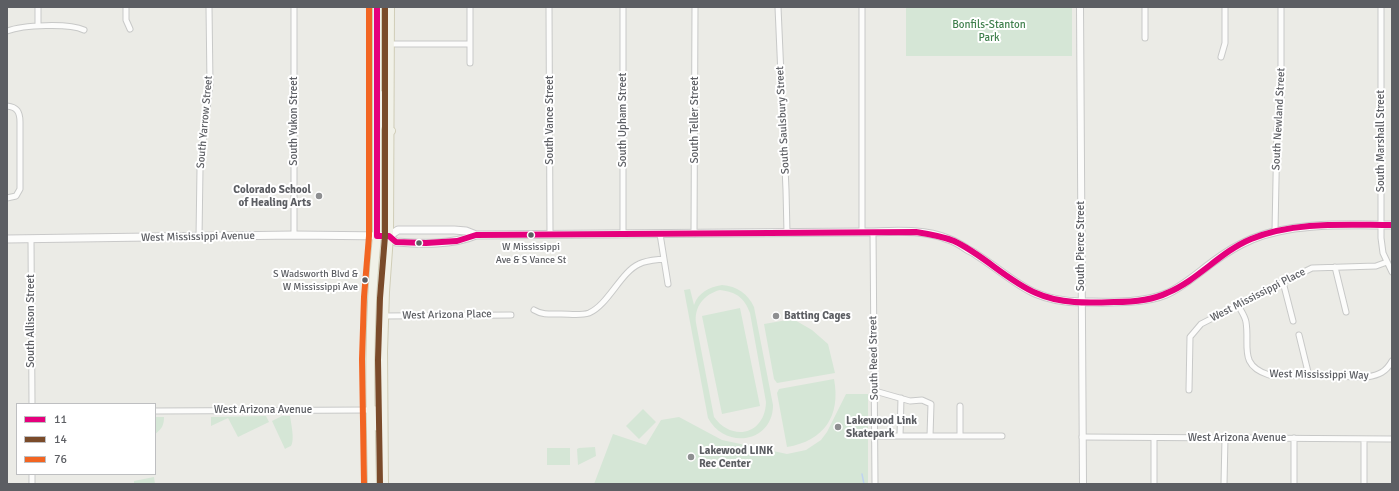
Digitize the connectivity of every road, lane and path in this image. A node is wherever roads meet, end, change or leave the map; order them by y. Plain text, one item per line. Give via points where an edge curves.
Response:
1 (38, 7) edge
2 (126, 7) edge
3 (209, 7) edge
4 (294, 7) edge
5 (377, 7) edge
6 (390, 7) edge
7 (470, 7) edge
8 (550, 7) edge
9 (623, 7) edge
10 (695, 7) edge
11 (778, 7) edge
12 (862, 7) edge
13 (1080, 7) edge
14 (1145, 7) edge
15 (1225, 7) edge
16 (1281, 7) edge
17 (1381, 7) edge
18 (38, 26) junction
19 (130, 29) dead end
20 (84, 30) dead end
21 (7, 31) edge
22 (1145, 38) dead end
23 (390, 44) junction
24 (470, 44) junction
25 (1221, 57) dead end
26 (470, 62) dead end
27 (377, 76) junction
28 (7, 106) edge
29 (391, 131) junction
30 (7, 198) edge
31 (1381, 225) junction
32 (1392, 225) edge
33 (1275, 231) junction
34 (862, 232) junction
35 (873, 232) junction
36 (787, 233) junction
37 (550, 234) junction
38 (623, 234) junction
39 (660, 234) junction
40 (694, 234) junction
41 (294, 235) junction
42 (476, 235) junction
43 (377, 236) junction
44 (389, 236) junction
45 (200, 238) junction
46 (7, 239) edge
47 (31, 239) junction
48 (664, 259) junction
49 (1386, 262) junction
50 (1335, 267) junction
51 (1392, 272) edge
52 (1283, 282) junction
53 (668, 284) dead end
54 (1081, 302) junction
55 (1238, 305) junction
56 (534, 310) dead end
57 (1346, 312) dead end
58 (511, 314) dead end
59 (384, 316) junction
60 (1293, 321) dead end
61 (1299, 335) dead end
62 (1392, 360) edge
63 (1309, 376) junction
64 (1189, 390) dead end
65 (875, 392) junction
66 (901, 398) junction
67 (32, 403) edge
68 (960, 406) dead end
69 (370, 410) junction
70 (156, 411) edge
71 (875, 436) junction
72 (900, 436) junction
73 (930, 436) junction
74 (960, 436) junction
75 (1002, 436) dead end
76 (1082, 437) junction
77 (1154, 438) junction
78 (1225, 438) junction
79 (1294, 438) junction
80 (1364, 439) junction
81 (1392, 439) edge
82 (384, 448) junction
83 (372, 484) edge
84 (384, 484) edge
85 (875, 484) edge
86 (1083, 484) edge
87 (1154, 484) edge
88 (1224, 484) edge
89 (1294, 484) edge
90 (1364, 484) edge

1 - 18 street
2 - 19 street via 126,20
3 - 45 street, South Yarrow Street via 210,84 201,157
4 - 41 street, South Yukon Street
5 - 27 main road
6 - 23 main road
7 - 24 street
8 - 37 street, South Vance Street
9 - 38 street, South Upham Street
10 - 40 street, South Teller Street
11 - 36 street, South Saulsbury Street
12 - 34 street
13 - 54 street, South Pierce Street
14 - 22 street
15 - 25 street via 1225,43
16 - 33 street, South Newland Street via 1281,102 1277,129
17 - 31 street, South Marshall Street
18 - 20 street via 76,27
18 - 21 street
23 - 24 street
23 - 29 main road
24 - 26 street
27 - 29 main road via 384,126
27 - 43 main road
28 - 30 street via 17,110 20,122 20,189 16,196
29 - 44 main road
31 - 32 main road, West Mississippi Avenue
31 - 33 main road, West Mississippi Avenue via 1301,227
31 - 49 street, South Marshall Street
33 - 54 main road, West Mississippi Avenue via 1233,248 1180,287 1158,297 1147,300
34 - 35 main road, West Mississippi Avenue
34 - 36 main road, West Mississippi Avenue
35 - 54 main road, West Mississippi Avenue via 920,233 948,239 977,254 1028,290 1053,299
35 - 65 street, South Reed Street
36 - 40 main road, West Mississippi Avenue
37 - 38 main road, West Mississippi Avenue
37 - 42 main road, West Mississippi Avenue
38 - 39 main road, West Mississippi Avenue
39 - 40 main road, West Mississippi Avenue
39 - 48 street
41 - 43 main road, West Mississippi Avenue
41 - 45 main road, West Mississippi Avenue
42 - 44 main road, West Mississippi Avenue via 454,230 398,230
42 - 44 main road, West Mississippi Avenue via 457,241 427,243 396,242
43 - 44 main road, West Mississippi Avenue
43 - 69 main road via 370,321
44 - 59 main road
45 - 47 main road, West Mississippi Avenue
46 - 47 main road, West Mississippi Avenue
47 - 67 street, South Allison Street
48 - 53 street
48 - 56 street via 636,266 599,306 588,313 551,314
49 - 50 street, West Mississippi Place via 1376,266
49 - 51 street, South Marshall Street
50 - 52 street, West Mississippi Place via 1312,268
50 - 57 street
52 - 55 street, West Mississippi Place
52 - 60 street
54 - 76 street, South Pierce Street
55 - 63 street, West Mississippi Way via 1246,323 1247,356 1255,369 1269,375
55 - 64 street, West Mississippi Place via 1201,324 1190,337
58 - 59 street, West Arizona Place
59 - 82 main road
61 - 63 street
62 - 63 street, West Mississippi Way via 1389,367 1377,376
65 - 66 street
65 - 71 street, South Reed Street
66 - 72 street
66 - 73 street via 922,400 931,404
68 - 74 street
69 - 70 street, West Arizona Avenue
69 - 82 main road via 377,412 380,438
69 - 83 main road
71 - 72 street
71 - 85 street, South Reed Street
72 - 73 street
73 - 74 street
74 - 75 street
76 - 77 street, West Arizona Avenue
76 - 86 street, South Pierce Street
77 - 78 street, West Arizona Avenue
77 - 87 street
78 - 79 street, West Arizona Avenue
78 - 88 street
79 - 80 street, West Arizona Avenue
79 - 89 street
80 - 81 street, West Arizona Avenue
80 - 90 street
82 - 84 main road

